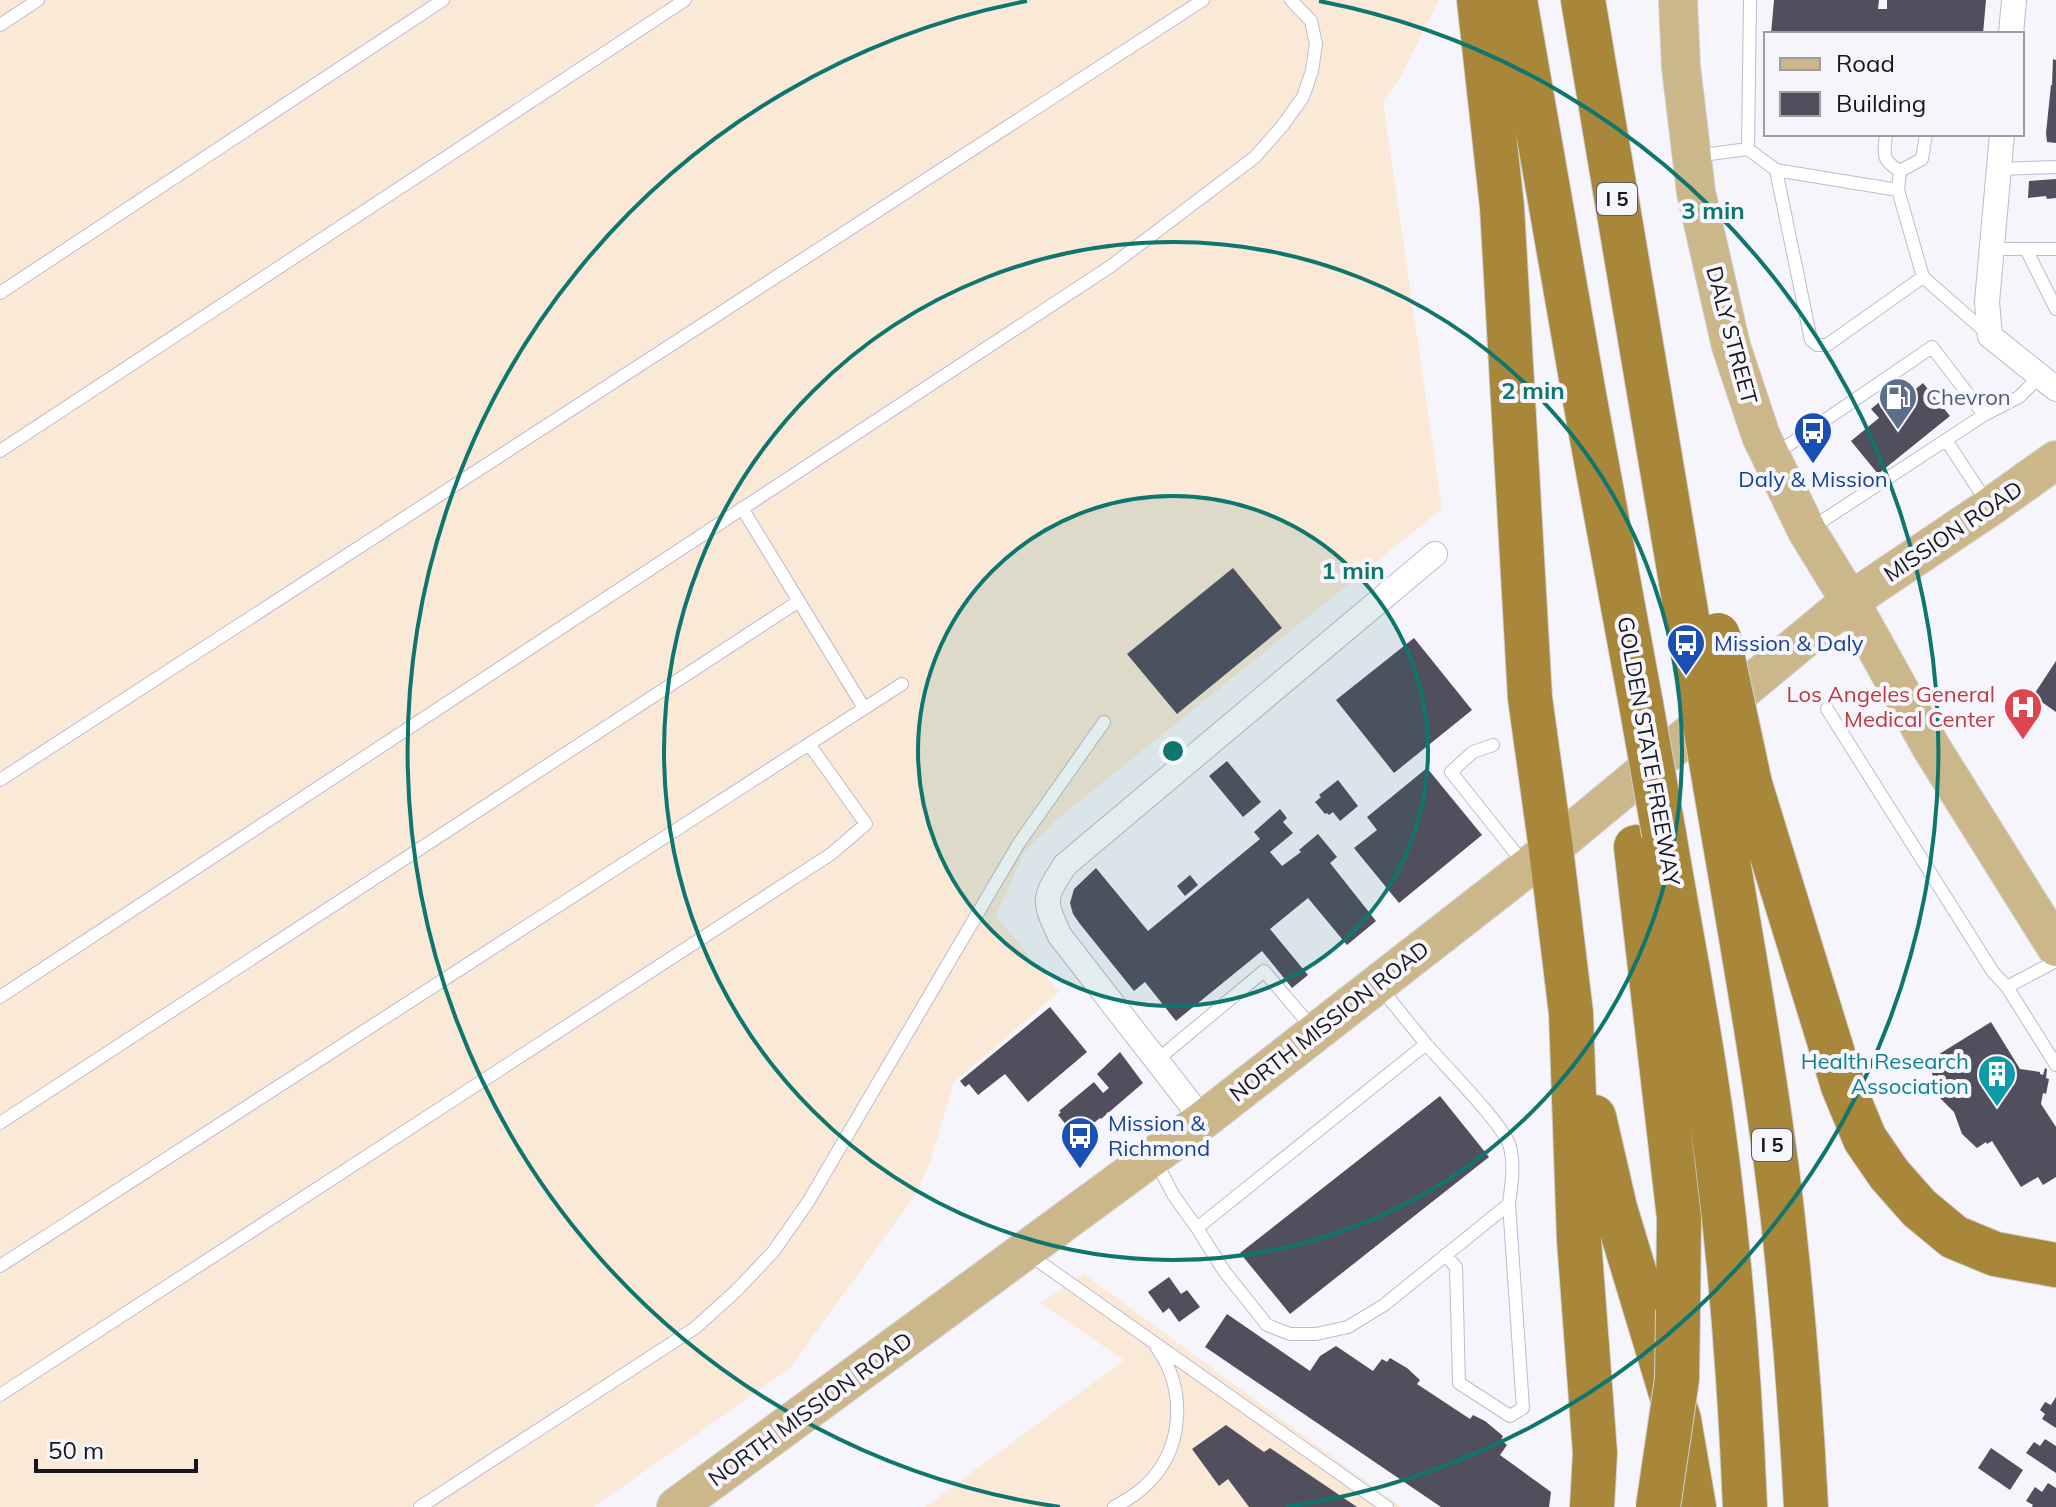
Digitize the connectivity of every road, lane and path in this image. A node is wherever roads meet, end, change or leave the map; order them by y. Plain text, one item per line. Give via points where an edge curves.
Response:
1 (38, 0) edge
2 (443, 0) edge
3 (685, 0) edge
4 (1203, 0) edge
5 (1291, 0) edge
6 (1583, 0) edge
7 (1678, 0) edge
8 (1750, 0) edge
9 (2014, 0) edge
10 (1500, 19) edge
11 (0, 25) edge
12 (2011, 32) edge
13 (1886, 136) edge
14 (1926, 136) edge
15 (2002, 136) edge
16 (1748, 149) junction
17 (1692, 157) junction
18 (2056, 167) edge
19 (1999, 169) junction
20 (1776, 170) junction
21 (1900, 171) junction
22 (1898, 190) junction
23 (1992, 249) junction
24 (2026, 249) junction
25 (2056, 249) edge
26 (1923, 277) junction
27 (0, 293) edge
28 (2056, 309) edge
29 (1990, 336) junction
30 (2048, 382) edge
31 (1984, 415) junction
32 (1946, 440) junction
33 (0, 451) edge
34 (1771, 457) junction
35 (2056, 460) edge
36 (1990, 507) junction
37 (742, 508) junction
38 (1807, 531) junction
39 (1435, 554) dead end
40 (799, 601) junction
41 (1850, 601) junction
42 (902, 684) dead end
43 (864, 708) junction
44 (1827, 709) dead end
45 (1104, 722) dead end
46 (809, 744) junction
47 (1493, 745) dead end
48 (0, 780) edge
49 (1732, 784) junction
50 (1650, 840) junction
51 (1539, 859) junction
52 (2056, 947) edge
53 (2056, 961) edge
54 (1377, 983) junction
55 (2007, 987) junction
56 (0, 997) edge
57 (1571, 1013) junction
58 (1315, 1032) junction
59 (1426, 1044) junction
60 (1157, 1060) junction
61 (2056, 1065) edge
62 (1203, 1120) junction
63 (0, 1123) edge
64 (1152, 1156) junction
65 (1509, 1204) junction
66 (1197, 1228) junction
67 (1024, 1251) junction
68 (1445, 1255) junction
69 (2056, 1265) edge
70 (0, 1266) edge
71 (1153, 1342) junction
72 (0, 1395) edge
73 (420, 1507) edge
74 (676, 1507) edge
75 (1114, 1507) edge
76 (1387, 1507) edge
77 (1592, 1507) edge
78 (1658, 1507) edge
79 (1694, 1507) edge
80 (1745, 1507) edge
81 (1806, 1507) edge

1 - 11 lane
2 - 27 lane
3 - 33 lane
4 - 48 lane
5 - 37 lane via 1311,21 1316,44 1312,71 1303,97 1255,157 1111,266
6 - 49 highway, I 5, bridge via 1650,397
7 - 17 main road, DALY STREET
8 - 16 lane
9 - 12 street
10 - 50 highway, GOLDEN STATE FREEWAY via 1584,395 1625,621 1630,716
10 - 51 highway via 1502,207
13 - 21 lane via 1886,159
14 - 21 lane via 1922,159
15 - 19 street
16 - 17 lane
16 - 20 lane
17 - 34 main road, DALY STREET via 1731,346
18 - 19 lane
19 - 23 street
20 - 22 lane
20 - 26 lane via 1811,340 1817,345 1827,345
21 - 22 lane
22 - 26 lane
23 - 24 lane
23 - 29 street
24 - 25 lane
24 - 28 lane
26 - 29 lane
29 - 30 street
30 - 31 lane
31 - 32 lane
31 - 34 lane via 1932,347
32 - 36 lane
32 - 38 lane
34 - 38 main road, DALY STREET
35 - 36 main road, MISSION ROAD
36 - 41 main road, MISSION ROAD
37 - 40 lane
37 - 56 lane
38 - 41 main road, DALY STREET
39 - 60 street via 1065,865 1049,889 1047,909 1060,936
40 - 43 lane
40 - 63 lane
41 - 51 main road, NORTH MISSION ROAD
41 - 52 main road, DALY STREET via 1931,747
42 - 43 lane
43 - 46 lane
44 - 55 lane
45 - 73 lane via 1019,843 808,1202 773,1252 695,1328
46 - 70 lane
46 - 72 lane via 866,824 831,854
47 - 51 lane via 1473,752 1451,772
49 - 69 highway via 1865,1139 1909,1197 1954,1237 1995,1254
49 - 81 highway, I 5 via 1750,993 1782,1210
50 - 78 highway, bridge via 1679,1218 1677,1379
50 - 80 highway, GOLDEN STATE FREEWAY via 1704,1069 1723,1212
51 - 54 main road, NORTH MISSION ROAD
51 - 57 highway
53 - 55 lane
54 - 58 main road, NORTH MISSION ROAD
54 - 59 lane
55 - 61 lane
57 - 77 highway via 1579,1240 1595,1453
57 - 79 highway via 1615,1208 1679,1420
58 - 60 lane via 1264,971
58 - 62 main road, NORTH MISSION ROAD
59 - 65 lane via 1510,1143
59 - 66 lane
60 - 62 street
62 - 64 main road, NORTH MISSION ROAD
64 - 66 lane
64 - 67 main road, NORTH MISSION ROAD
65 - 68 lane
65 - 68 lane via 1523,1408 1510,1416 1459,1383 1456,1267
66 - 68 lane via 1267,1325 1290,1334 1348,1327
67 - 71 lane
67 - 74 main road, NORTH MISSION ROAD
71 - 75 lane via 1175,1386 1175,1434 1153,1478
71 - 76 lane

